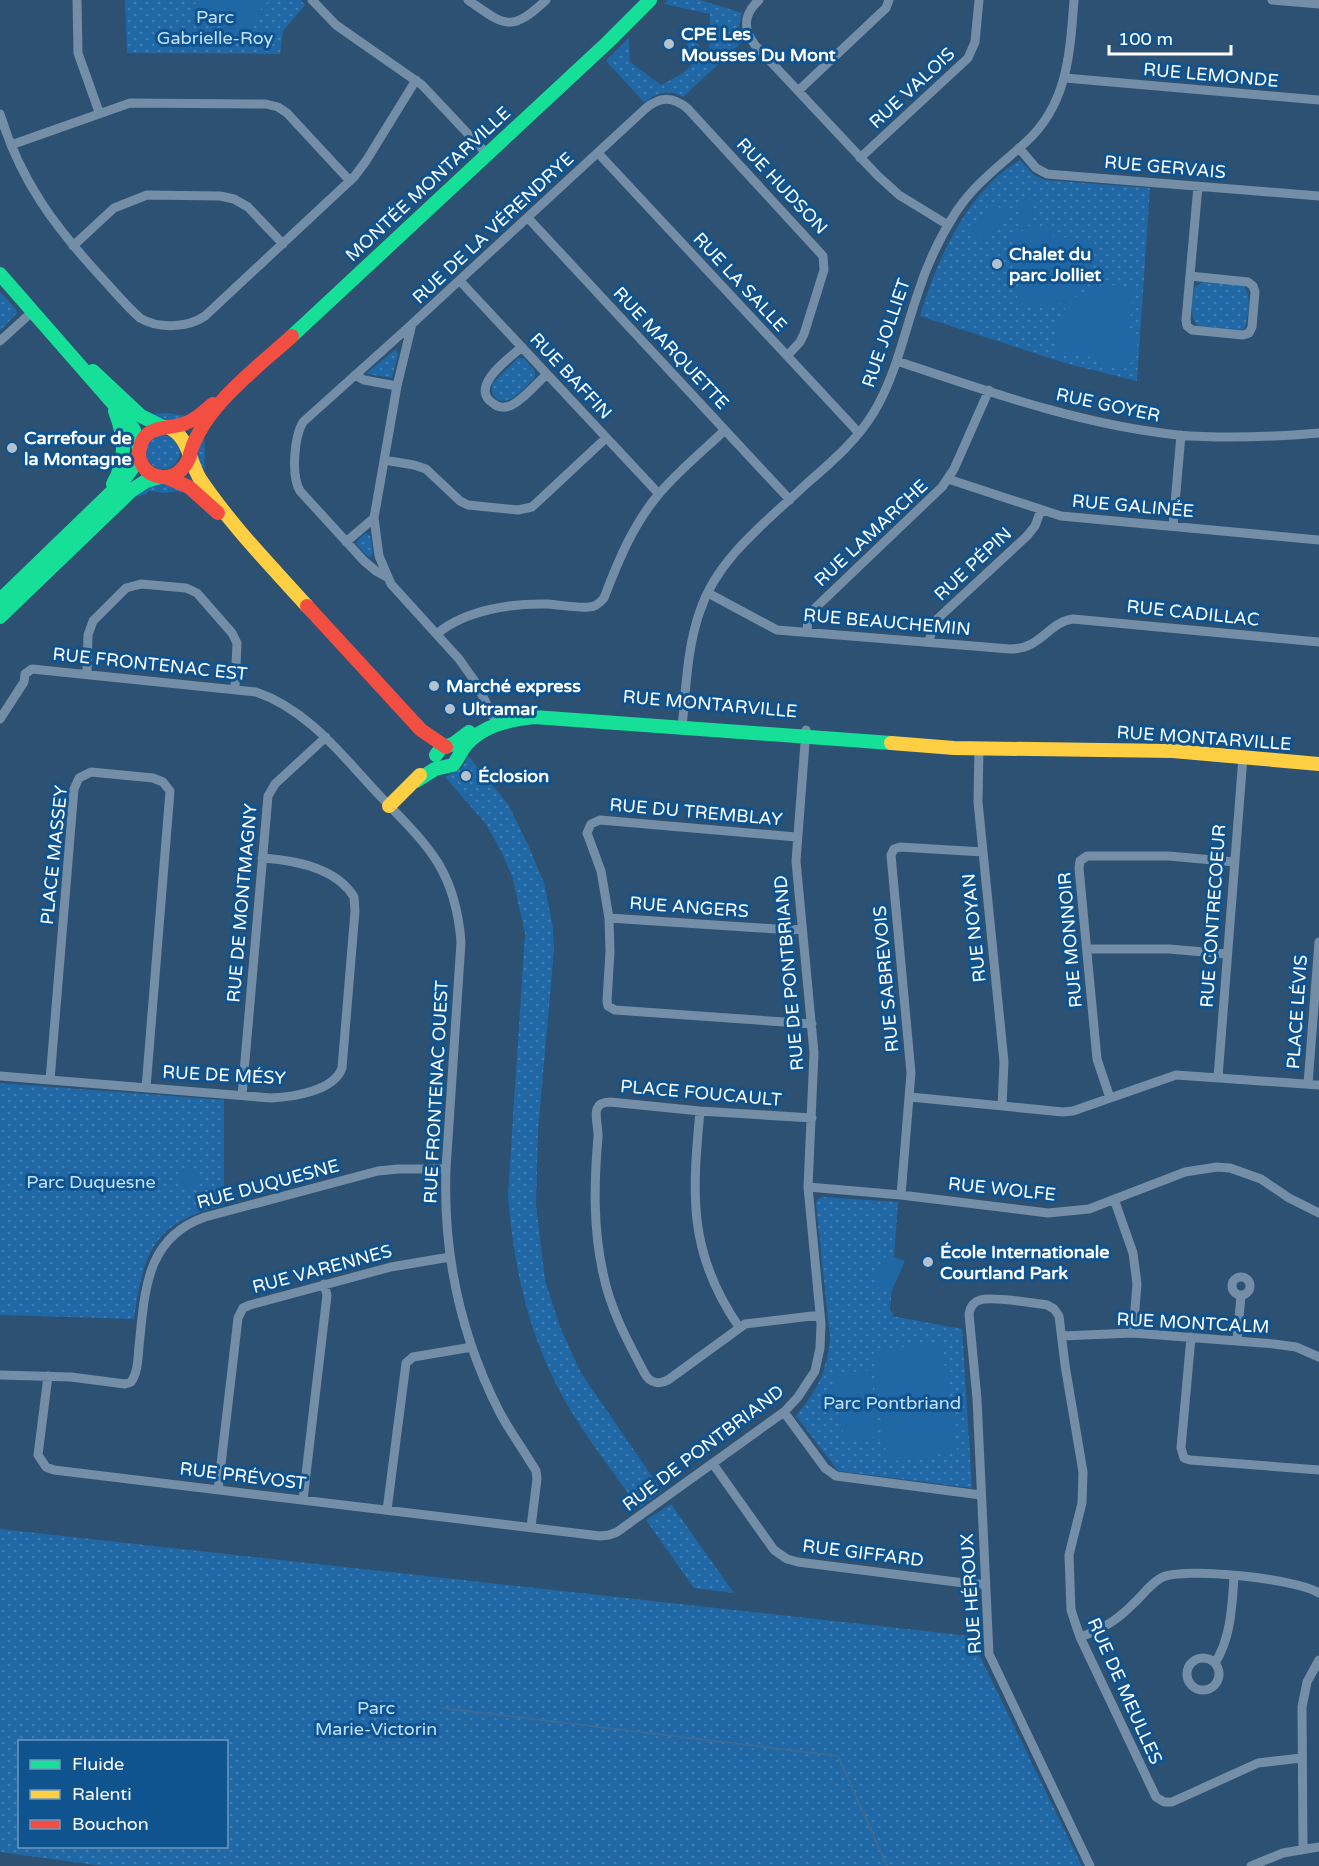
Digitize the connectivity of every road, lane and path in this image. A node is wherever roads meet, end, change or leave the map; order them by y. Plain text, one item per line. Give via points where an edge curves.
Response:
1 (76, 0) edge
2 (468, 0) edge
3 (546, 0) edge
4 (650, 0) edge
5 (759, 0) edge
6 (889, 0) edge
7 (979, 0) edge
8 (1074, 0) edge
9 (1272, 0) edge
10 (319, 2) edge
11 (1319, 4) edge
12 (1065, 78) junction
13 (416, 80) junction
14 (798, 91) junction
15 (658, 100) joint
16 (1319, 100) edge
17 (99, 112) junction
18 (0, 114) edge
19 (11, 145) junction
20 (1019, 148) junction
21 (598, 153) junction
22 (487, 154) junction
23 (860, 158) junction
24 (350, 181) junction
25 (1198, 186) junction
26 (1319, 196) edge
27 (528, 218) junction
28 (948, 225) junction
29 (283, 244) junction
30 (73, 246) junction
31 (0, 274) edge
32 (1190, 276) junction
33 (460, 281) junction
34 (33, 311) junction
35 (412, 324) junction
36 (0, 341) edge
37 (60, 341) junction
38 (522, 347) junction
39 (786, 356) junction
40 (897, 362) junction
41 (547, 374) junction
42 (355, 375) junction
43 (396, 386) junction
44 (989, 390) junction
45 (230, 393) junction
46 (108, 399) junction
47 (165, 427) junction
48 (725, 430) junction
49 (860, 433) junction
50 (1319, 433) edge
51 (1181, 435) junction
52 (606, 438) junction
53 (139, 451) junction
54 (190, 455) junction
55 (384, 460) junction
56 (164, 477) junction
57 (948, 479) junction
58 (659, 494) junction
59 (790, 500) junction
60 (92, 510) junction
61 (1041, 510) junction
62 (374, 518) junction
63 (1173, 526) junction
64 (242, 534) junction
65 (1319, 540) edge
66 (346, 542) junction
67 (387, 577) junction
68 (708, 593) junction
69 (0, 600) edge
70 (0, 617) edge
71 (1064, 621) joint
72 (807, 632) junction
73 (438, 633) junction
74 (929, 642) junction
75 (1319, 642) edge
76 (87, 674) junction
77 (235, 688) junction
78 (0, 719) edge
79 (496, 721) junction
80 (683, 724) junction
81 (806, 733) junction
82 (326, 737) junction
83 (980, 747) junction
84 (444, 755) junction
85 (1243, 757) junction
86 (1319, 764) edge
87 (389, 806) junction
88 (796, 837) junction
89 (983, 852) junction
90 (262, 858) junction
91 (1234, 862) junction
92 (609, 918) junction
93 (802, 929) junction
94 (1319, 942) edge
95 (1087, 949) junction
96 (1227, 954) junction
97 (812, 1024) junction
98 (0, 1076) edge
99 (1218, 1077) junction
100 (50, 1080) junction
101 (1308, 1084) junction
102 (1319, 1085) edge
103 (146, 1088) junction
104 (242, 1095) junction
105 (910, 1097) junction
106 (1110, 1098) junction
107 (1002, 1106) junction
108 (700, 1111) junction
109 (812, 1118) junction
110 (446, 1169) junction
111 (808, 1187) junction
112 (901, 1195) junction
113 (1114, 1199) junction
114 (1319, 1213) edge
115 (450, 1257) junction
116 (324, 1284) junction
117 (1241, 1295) dead end
118 (977, 1301) joint
119 (820, 1315) junction
120 (739, 1327) junction
121 (1133, 1333) junction
122 (1062, 1336) junction
123 (1191, 1337) junction
124 (1237, 1341) junction
125 (472, 1347) junction
126 (1319, 1358) edge
127 (0, 1375) edge
128 (48, 1376) junction
129 (784, 1413) junction
130 (713, 1464) junction
131 (1319, 1470) edge
132 (218, 1490) junction
133 (981, 1495) junction
134 (303, 1500) junction
135 (387, 1510) junction
136 (531, 1527) junction
137 (1234, 1576) junction
138 (985, 1584) junction
139 (1319, 1593) edge
140 (1080, 1637) junction
141 (1319, 1660) edge
142 (1215, 1664) dead end
143 (1301, 1758) junction
144 (1319, 1847) edge
145 (1303, 1848) junction
146 (1090, 1866) edge
147 (1251, 1866) edge

1 - 17 street via 78,53
2 - 3 street via 507,23 523,19
4 - 22 street, MONTÉE MONTARVILLE
5 - 14 street via 746,17 747,32
6 - 14 street via 886,8
7 - 23 street, RUE VALOIS via 975,42 966,61
8 - 12 street, RUE JOLLIET
9 - 11 street
10 - 13 street via 336,25
12 - 16 street, RUE LEMONDE
12 - 20 street, RUE JOLLIET via 1047,117
13 - 22 street
13 - 24 street
14 - 23 street
15 - 21 street, RUE DE LA VÉRENDRYE
15 - 39 street, RUE HUDSON via 673,99 688,109 823,256 824,270 803,337
17 - 19 street
17 - 24 street via 130,102 272,105 290,116
18 - 19 street
19 - 30 street via 36,195
20 - 25 street, RUE GERVAIS via 1036,168 1047,174
20 - 28 street, RUE JOLLIET via 975,188
21 - 27 street, RUE DE LA VÉRENDRYE
21 - 39 street, RUE LA SALLE
22 - 45 street, MONTÉE MONTARVILLE
23 - 28 street via 899,195
24 - 29 street
25 - 26 street, RUE GERVAIS
25 - 32 street
27 - 33 street, RUE DE LA VÉRENDRYE
27 - 48 street, RUE MARQUETTE
28 - 40 street, RUE JOLLIET via 924,275
29 - 30 street via 250,208 231,198 147,195 114,208
29 - 30 street via 205,316 181,325 154,324 140,318
31 - 34 street
32 - 32 street via 1187,326 1192,330 1249,333 1253,286 1248,282
33 - 35 street, RUE DE LA VÉRENDRYE
33 - 38 street, RUE BAFFIN
34 - 36 street
34 - 37 street
35 - 42 street
35 - 43 street, RUE DE LA VÉRENDRYE
37 - 46 street
37 - 47 street via 138,414
38 - 41 street, RUE BAFFIN
38 - 41 street via 488,380 490,402 500,407 512,405
39 - 49 street, RUE LA SALLE
40 - 44 street, RUE GOYER
40 - 49 street, RUE JOLLIET
41 - 52 street, RUE BAFFIN
42 - 43 street
42 - 66 street via 303,422 297,439 295,474 298,488
43 - 55 street, RUE DE LA VÉRENDRYE
44 - 51 street, RUE GOYER via 1075,417
44 - 57 street, RUE LAMARCHE
45 - 47 street, MONTÉE MONTARVILLE via 189,422
45 - 54 street, MONTÉE MONTARVILLE via 198,430
46 - 53 street via 134,428
46 - 60 street via 123,430 122,467
47 - 53 street via 146,435
47 - 54 street via 180,434
48 - 58 street
48 - 59 street, RUE MARQUETTE
49 - 59 street, RUE JOLLIET
50 - 51 street, RUE GOYER via 1235,438
51 - 63 street
52 - 55 street via 532,507 521,510 465,505 426,469
52 - 58 street, RUE BAFFIN
53 - 56 street via 146,470
53 - 60 street via 129,475
54 - 56 street via 183,470
54 - 64 street via 199,477
55 - 62 street, RUE DE LA VÉRENDRYE
56 - 64 street via 192,489
56 - 70 street via 146,481 132,490
57 - 61 street, RUE GALINÉE
57 - 72 street, RUE LAMARCHE via 811,612
58 - 73 street via 631,534 599,604 502,608 457,621
59 - 68 street, RUE JOLLIET via 739,549
60 - 69 street
61 - 63 street, RUE GALINÉE via 1061,516
61 - 74 street, RUE PÉPIN via 1027,536 934,622
62 - 66 street
62 - 67 street, RUE DE LA VÉRENDRYE via 377,548
63 - 65 street, RUE GALINÉE
64 - 84 street
66 - 67 street via 376,572
67 - 73 street, RUE DE LA VÉRENDRYE
68 - 72 street, RUE BEAUCHEMIN via 774,629
68 - 80 street, RUE JOLLIET via 693,636
71 - 74 street, RUE BEAUCHEMIN via 1037,642 1016,649
71 - 75 street, RUE CADILLAC
72 - 74 street, RUE BEAUCHEMIN
73 - 79 street, RUE DE LA VÉRENDRYE via 470,674
76 - 77 street, RUE FRONTENAC EST
76 - 77 street via 88,634 93,621 126,588 141,584 186,588 197,593 232,633 237,644
76 - 78 street, RUE FRONTENAC EST via 28,671
77 - 82 street, RUE FRONTENAC EST via 280,702
79 - 80 street, RUE MONTARVILLE via 513,711 538,708
79 - 84 street, RUE MONTARVILLE
80 - 81 street, RUE MONTARVILLE
81 - 83 street, RUE MONTARVILLE
81 - 88 street, RUE DE PONTBRIAND
82 - 87 street, RUE FRONTENAC EST
82 - 90 street, RUE DE MONTMAGNY via 270,790
83 - 85 street, RUE MONTARVILLE via 1169,751
83 - 89 street, RUE NOYAN via 978,802
84 - 87 street, RUE MONTARVILLE via 434,770
85 - 86 street, RUE MONTARVILLE
85 - 91 street, RUE CONTRECOEUR
87 - 110 street, RUE FRONTENAC OUEST via 439,864 460,926
88 - 92 street, RUE DU TREMBLAY via 595,821 588,828 588,835 601,871
88 - 93 street, RUE DE PONTBRIAND
89 - 105 street, RUE SABREVOIS via 900,846 891,855 910,1047
89 - 107 street, RUE NOYAN via 1004,1062
90 - 104 street, RUE DE MONTMAGNY
90 - 104 street, RUE DE MÉSY via 308,865 336,880 354,897 342,1068 331,1082 298,1094
91 - 95 street, RUE MONNOIR via 1169,856 1083,858 1078,868
91 - 96 street, RUE CONTRECOEUR
92 - 93 street, RUE ANGERS
92 - 97 street, RUE DU TREMBLAY via 606,1001 612,1009
93 - 97 street, RUE DE PONTBRIAND
94 - 101 street, PLACE LÉVIS
95 - 96 street
95 - 106 street, RUE MONNOIR via 1097,1059
96 - 99 street, RUE CONTRECOEUR
97 - 109 street, RUE DE PONTBRIAND
98 - 100 street, RUE DE MÉSY
99 - 101 street
99 - 106 street via 1171,1076
100 - 103 street, RUE DE MÉSY
100 - 103 street, PLACE MASSEY via 75,786 79,778 91,772 157,778 170,791
101 - 102 street
103 - 104 street, RUE DE MÉSY
105 - 107 street
105 - 112 street, RUE SABREVOIS
106 - 107 street via 1066,1112
108 - 109 street, PLACE FOUCAULT
108 - 120 street via 694,1176 699,1240 712,1279
108 - 120 street, PLACE FOUCAULT via 606,1101 596,1108 595,1224 603,1274 630,1346 653,1382 668,1380
109 - 111 street, RUE DE PONTBRIAND
110 - 115 street, RUE FRONTENAC OUEST
110 - 128 street, RUE DUQUESNE via 378,1172 190,1223 164,1245 149,1274 136,1370 130,1382
111 - 112 street, RUE WOLFE
111 - 119 street, RUE DE PONTBRIAND
112 - 113 street, RUE WOLFE via 1048,1213 1089,1209
113 - 114 street, RUE WOLFE via 1185,1172 1216,1167 1261,1179
113 - 121 street via 1133,1253 1137,1284
115 - 116 street, RUE VARENNES via 402,1264
115 - 125 street, RUE FRONTENAC OUEST
116 - 132 street, RUE VARENNES via 250,1305 240,1313
116 - 134 street via 327,1295
117 - 124 street
118 - 122 street, RUE DE MEULLES via 1049,1306 1059,1316
118 - 133 street, RUE HÉROUX via 969,1314
119 - 120 street, PLACE FOUCAULT
119 - 129 street, RUE DE PONTBRIAND via 815,1371
121 - 122 street, RUE MONTCALM
121 - 123 street, RUE MONTCALM
122 - 140 street, RUE DE MEULLES via 1083,1472 1082,1503 1069,1555 1071,1610
123 - 124 street, RUE MONTCALM
123 - 131 street via 1181,1448 1184,1458
124 - 126 street, RUE MONTCALM via 1291,1346
125 - 135 street via 413,1357 406,1363
125 - 136 street, RUE FRONTENAC OUEST via 501,1413 536,1471
127 - 128 street, RUE DUQUESNE
128 - 132 street, RUE PRÉVOST via 37,1449 46,1467
129 - 130 street, RUE DE PONTBRIAND
129 - 133 street via 825,1468 836,1476
130 - 136 street, RUE DE PONTBRIAND via 612,1534 600,1536
130 - 138 street, RUE GIFFARD via 771,1545 787,1559
132 - 134 street, RUE PRÉVOST
133 - 138 street, RUE HÉROUX
134 - 135 street, RUE PRÉVOST
135 - 136 street, RUE PRÉVOST
137 - 139 street via 1280,1580
137 - 140 street via 1184,1573 1161,1578 1113,1622
137 - 142 street via 1231,1619
138 - 146 street, RUE HÉROUX via 990,1658
140 - 143 street, RUE DE MEULLES via 1159,1800 1172,1802 1258,1764
141 - 143 street via 1302,1701
143 - 145 street
144 - 145 street
145 - 147 street

